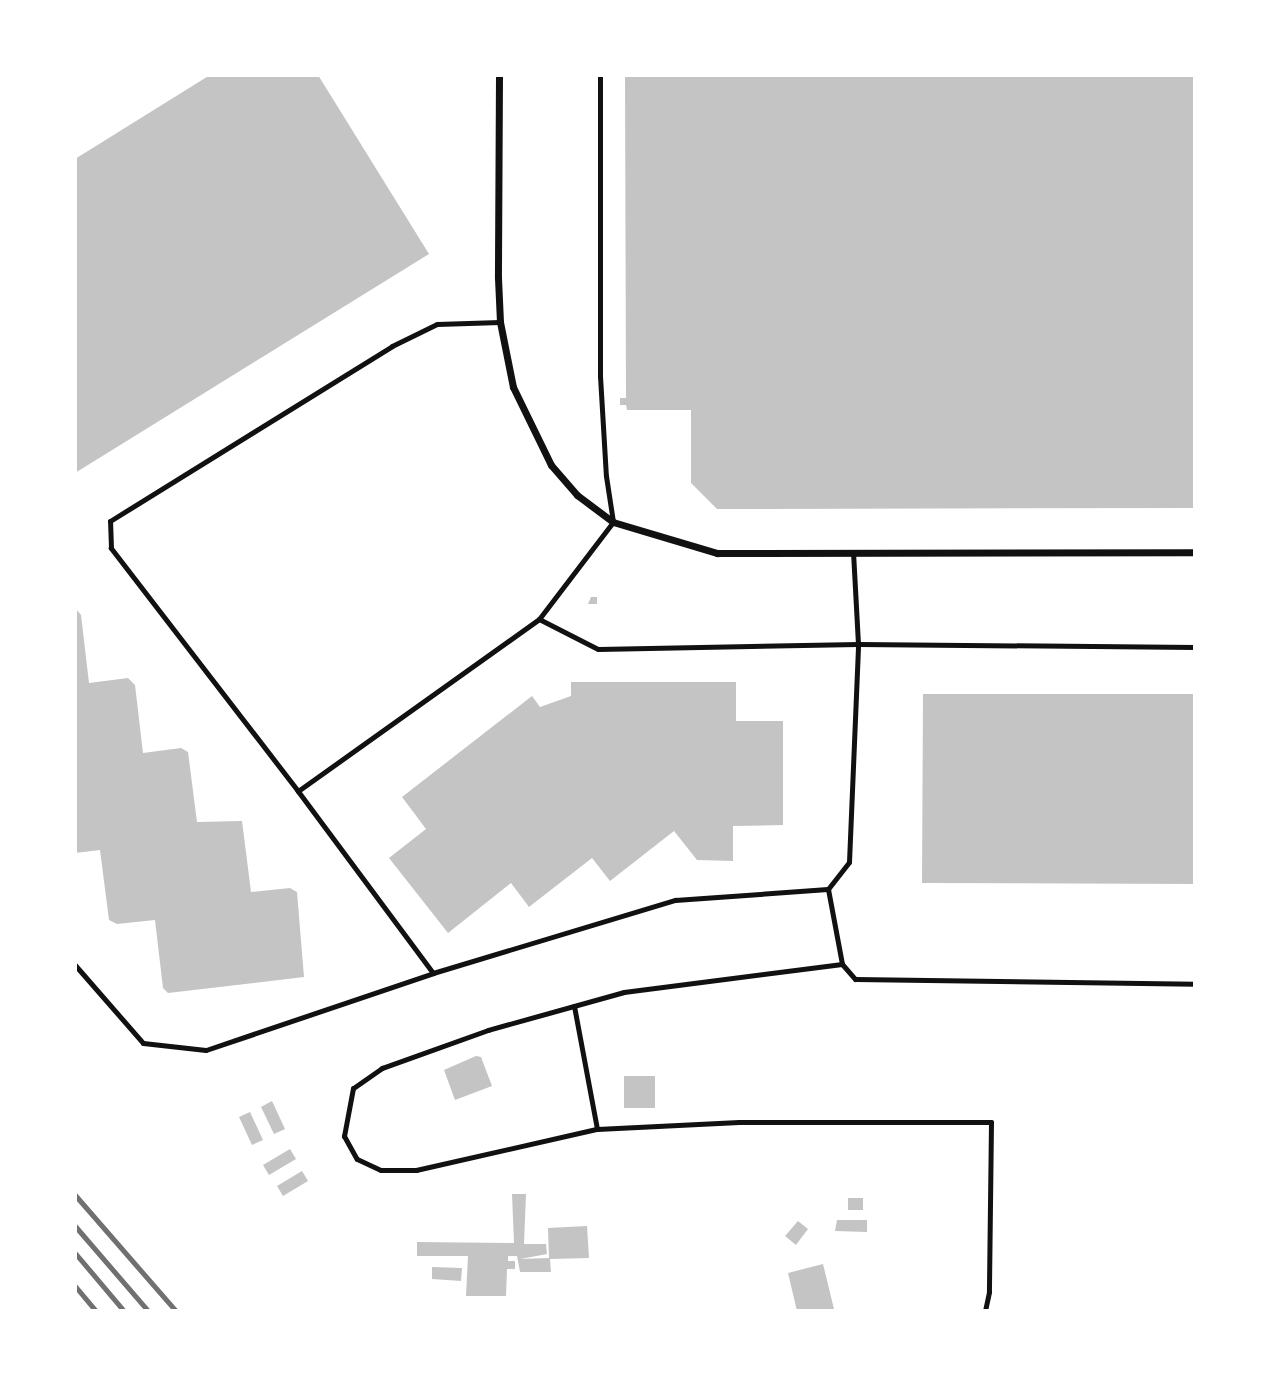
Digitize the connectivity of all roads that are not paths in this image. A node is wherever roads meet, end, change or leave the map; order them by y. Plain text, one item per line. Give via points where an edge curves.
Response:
1 (499, 75) edge
2 (600, 75) edge
3 (500, 322) junction
4 (613, 522) junction
5 (1195, 552) edge
6 (853, 553) junction
7 (539, 618) junction
8 (858, 644) junction
9 (1195, 647) edge
10 (298, 791) junction
11 (828, 889) junction
12 (842, 964) junction
13 (75, 965) edge
14 (433, 974) junction
15 (1195, 984) edge
16 (575, 1006) junction
17 (597, 1129) junction
18 (985, 1311) edge

1 - 3 street
2 - 4 lane via 600,376
3 - 4 street via 513,387 532,436 577,495
3 - 10 lane via 437,324 392,346 110,521 111,548
4 - 6 street via 717,553
4 - 7 lane
5 - 6 street
6 - 8 lane
7 - 8 lane via 598,649
7 - 10 lane
8 - 9 lane
8 - 11 lane via 849,862
10 - 14 lane
11 - 12 lane
11 - 14 lane via 675,900
12 - 15 lane via 855,979
12 - 16 lane via 714,977 624,992
13 - 14 lane via 143,1044 206,1051
16 - 17 lane
16 - 17 lane via 382,1068 353,1088 344,1136 356,1159 381,1170 404,1170
17 - 18 lane via 739,1122 991,1122

